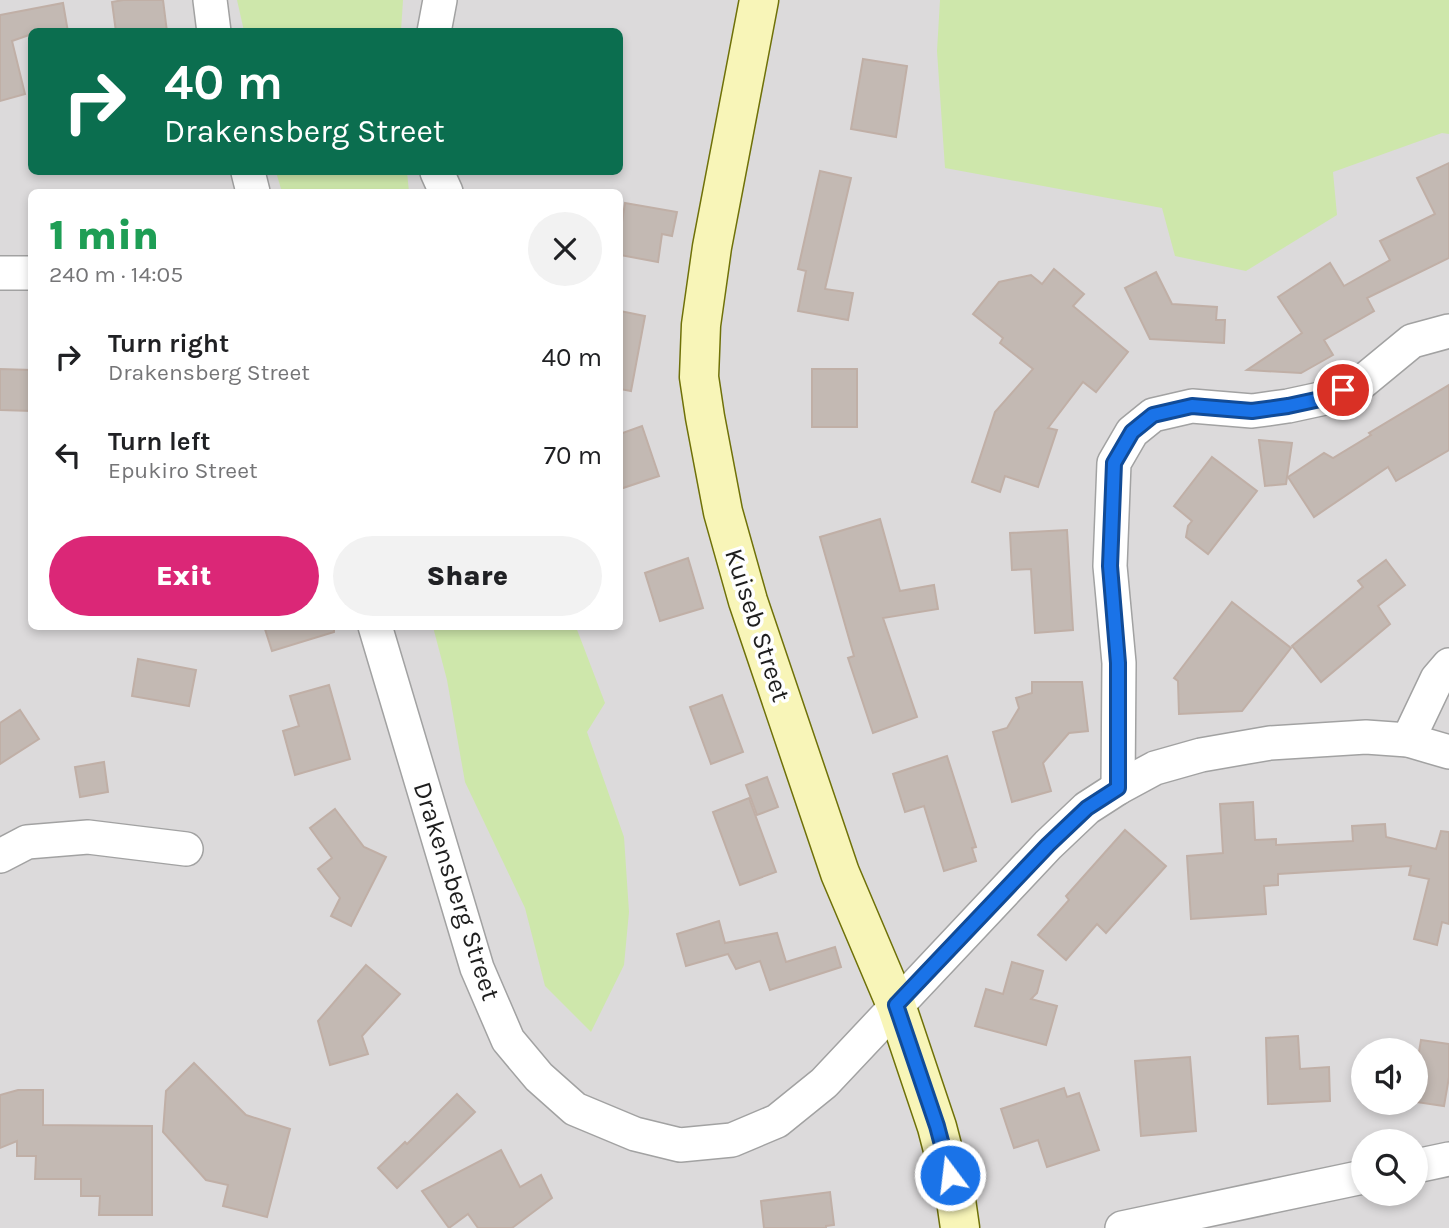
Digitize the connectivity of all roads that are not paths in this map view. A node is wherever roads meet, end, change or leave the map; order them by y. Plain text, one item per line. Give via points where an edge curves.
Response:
1 (210, 0) edge
2 (440, 0) edge
3 (760, 0) edge
4 (214, 28) edge
5 (435, 28) edge
6 (28, 272) edge
7 (0, 273) edge
8 (1449, 331) edge
9 (376, 630) edge
10 (1449, 665) edge
11 (1408, 740) junction
12 (1449, 752) edge
13 (1118, 788) junction
14 (186, 849) dead end
15 (0, 856) edge
16 (896, 1005) junction
17 (1449, 1159) edge
18 (1428, 1163) edge
19 (1351, 1180) edge
20 (960, 1228) edge
21 (1122, 1228) edge

1 - 4 street
2 - 5 street
3 - 16 street, Kuiseb Street via 712,247 699,377 723,512 748,601 840,873
6 - 7 street
8 - 13 street via 1412,341 1362,383 1325,398 1252,411 1192,406 1153,415 1132,432 1114,463 1110,566 1118,663
9 - 16 street, Drakensberg Street via 477,968 508,1040 539,1077 575,1109 635,1134 680,1145 732,1140 777,1121 824,1083
10 - 11 street via 1437,679
11 - 12 street, Drakensberg Street
11 - 13 street, Drakensberg Street via 1366,737 1270,743 1155,768
13 - 16 street, Drakensberg Street via 1087,808 1048,845
14 - 15 street via 88,837 27,842
16 - 20 street, Kuiseb Street via 937,1126
17 - 18 street
19 - 21 street

